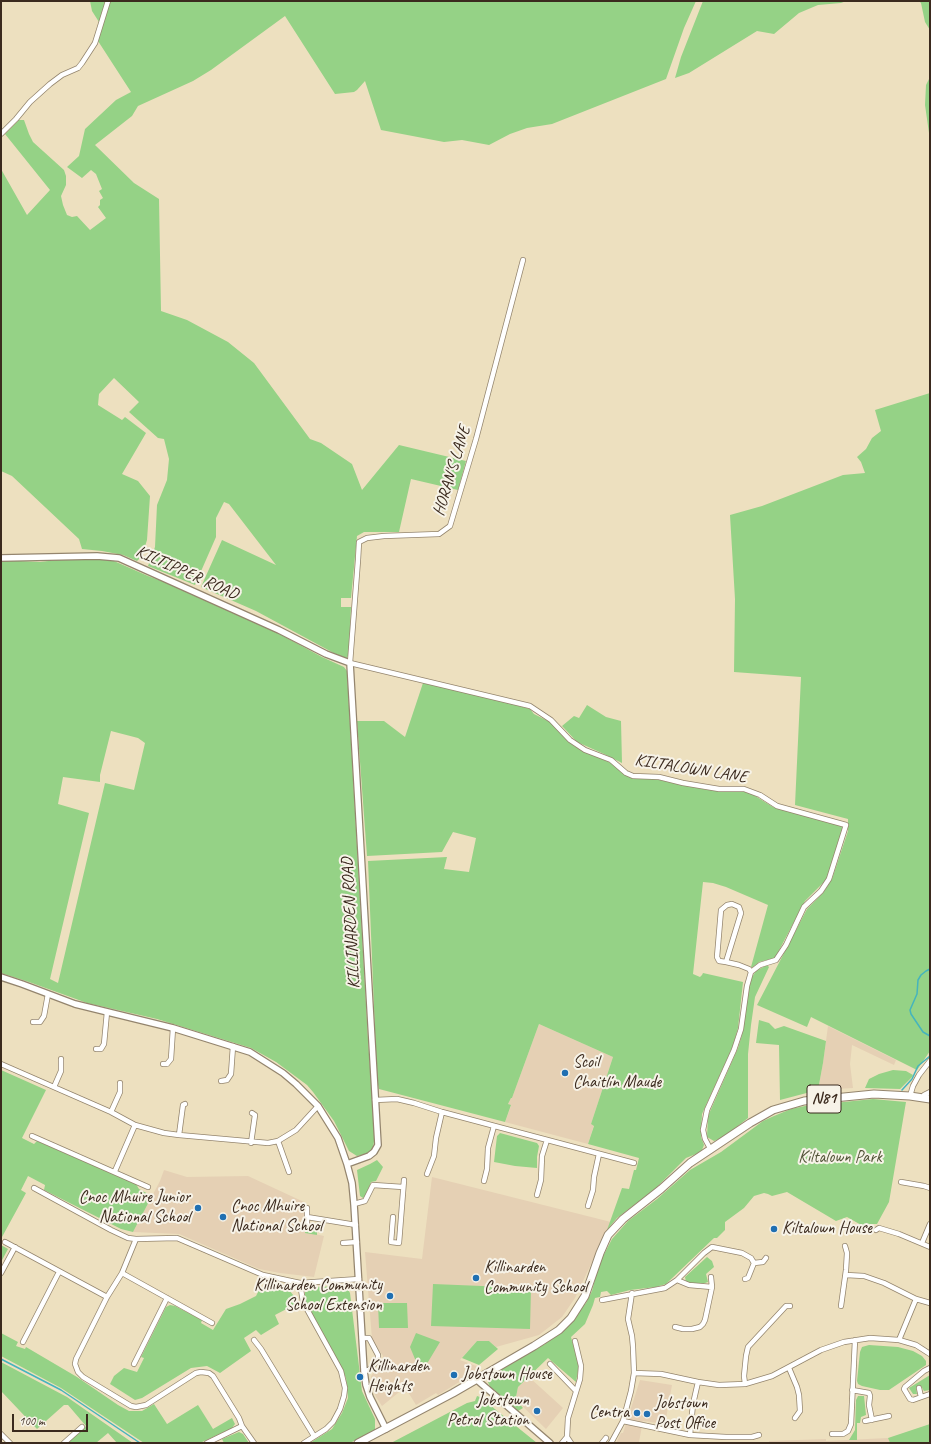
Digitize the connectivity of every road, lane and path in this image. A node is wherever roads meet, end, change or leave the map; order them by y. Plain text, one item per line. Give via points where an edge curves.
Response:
1 (108, 1) edge
2 (1, 134) edge
3 (523, 260) dead end
4 (1, 558) edge
5 (350, 663) junction
6 (726, 962) junction
7 (751, 972) junction
8 (1, 977) edge
9 (48, 994) junction
10 (107, 1012) junction
11 (34, 1022) dead end
12 (173, 1028) junction
13 (233, 1046) junction
14 (96, 1049) dead end
15 (61, 1059) dead end
16 (930, 1061) edge
17 (1, 1064) edge
18 (163, 1064) dead end
19 (221, 1081) dead end
20 (120, 1084) dead end
21 (54, 1087) junction
22 (930, 1092) edge
23 (910, 1096) junction
24 (927, 1099) edge
25 (376, 1100) junction
26 (185, 1104) dead end
27 (318, 1106) junction
28 (110, 1112) junction
29 (442, 1112) junction
30 (252, 1113) dead end
31 (135, 1125) junction
32 (494, 1126) junction
33 (179, 1135) junction
34 (32, 1136) dead end
35 (546, 1140) junction
36 (278, 1141) junction
37 (251, 1143) junction
38 (711, 1150) junction
39 (599, 1154) junction
40 (634, 1163) dead end
41 (347, 1164) junction
42 (115, 1171) junction
43 (290, 1172) dead end
44 (427, 1174) dead end
45 (404, 1180) dead end
46 (484, 1181) dead end
47 (901, 1182) dead end
48 (148, 1187) dead end
49 (404, 1187) junction
50 (34, 1188) dead end
51 (930, 1188) edge
52 (537, 1195) dead end
53 (354, 1204) junction
54 (588, 1206) dead end
55 (307, 1208) dead end
56 (307, 1217) junction
57 (393, 1217) dead end
58 (930, 1224) edge
59 (307, 1225) dead end
60 (356, 1225) junction
61 (876, 1230) dead end
62 (136, 1239) junction
63 (5, 1242) dead end
64 (356, 1242) junction
65 (343, 1243) dead end
66 (922, 1243) junction
67 (845, 1246) dead end
68 (15, 1247) junction
69 (930, 1247) edge
70 (766, 1258) dead end
71 (754, 1263) junction
72 (59, 1272) junction
73 (1, 1273) edge
74 (122, 1273) junction
75 (846, 1275) junction
76 (711, 1277) dead end
77 (358, 1279) junction
78 (745, 1279) dead end
79 (677, 1280) junction
80 (300, 1283) junction
81 (712, 1287) junction
82 (632, 1294) junction
83 (107, 1297) junction
84 (166, 1298) junction
85 (916, 1299) junction
86 (602, 1300) dead end
87 (930, 1303) edge
88 (790, 1306) dead end
89 (841, 1306) dead end
90 (212, 1323) dead end
91 (675, 1327) dead end
92 (362, 1338) junction
93 (254, 1340) dead end
94 (855, 1340) junction
95 (899, 1340) junction
96 (575, 1341) dead end
97 (23, 1342) dead end
98 (930, 1354) edge
99 (134, 1364) dead end
100 (550, 1364) dead end
101 (789, 1368) junction
102 (930, 1368) edge
103 (364, 1371) junction
104 (634, 1373) junction
105 (476, 1380) junction
106 (698, 1382) junction
107 (745, 1384) junction
108 (918, 1388) dead end
109 (852, 1390) junction
110 (576, 1391) junction
111 (930, 1394) edge
112 (921, 1397) junction
113 (888, 1416) dead end
114 (795, 1418) dead end
115 (872, 1420) junction
116 (623, 1421) junction
117 (865, 1421) dead end
118 (242, 1426) junction
119 (82, 1427) dead end
120 (386, 1429) junction
121 (1, 1434) edge
122 (832, 1434) dead end
123 (690, 1435) junction
124 (759, 1435) dead end
125 (314, 1436) junction
126 (567, 1437) junction
127 (606, 1438) dead end
128 (10, 1443) edge
129 (64, 1443) edge
130 (207, 1443) edge
131 (254, 1443) edge
132 (304, 1443) edge
133 (358, 1443) edge
134 (550, 1443) edge
135 (562, 1443) edge
136 (571, 1443) edge
137 (602, 1443) edge
138 (611, 1443) edge

1 - 2 street via 94,43 78,68 62,74 50,84
3 - 5 street, HORAN'S LANE via 476,439 450,526 439,534 384,536 358,542
4 - 5 street, KILTIPPER ROAD via 119,558
5 - 7 street, KILTALOWN LANE via 530,706 551,720 570,740 585,750 611,760 633,776 659,777 683,784 719,789 744,789 777,806 846,825 829,879 821,891 804,907 776,960 760,965
5 - 25 street, KILLINARDEN ROAD
6 - 6 street via 719,961 717,957 722,910 732,904 739,906 741,913
6 - 7 street via 749,969
7 - 38 street via 746,986 741,1029 707,1110 703,1130
8 - 9 street
9 - 10 street
9 - 11 street via 44,1016 40,1022
10 - 12 street
10 - 14 street via 104,1044 101,1049
12 - 13 street
12 - 18 street via 171,1059 167,1064
13 - 19 street via 231,1074 227,1080
13 - 27 street via 250,1052 283,1073
15 - 21 street
16 - 23 street via 912,1086
17 - 21 street
20 - 28 street via 120,1092
21 - 28 street
22 - 24 street via 924,1095
23 - 24 main road, N81
23 - 38 main road, N81 via 874,1094 804,1101 773,1110
25 - 29 street via 397,1099
25 - 41 street, KILLINARDEN ROAD via 378,1144 370,1156
26 - 33 street
27 - 36 street via 296,1130
27 - 41 street via 338,1138
28 - 31 street
29 - 32 street
29 - 44 street via 434,1156
30 - 37 street via 255,1115
31 - 33 street
31 - 42 street
32 - 35 street
32 - 46 street
33 - 37 street
34 - 42 street
35 - 39 street
35 - 52 street
36 - 37 street
36 - 43 street
38 - 105 main road, N81 via 690,1163 622,1219 608,1235 584,1296 563,1326
39 - 40 street
39 - 54 street
41 - 53 street
42 - 48 street
45 - 49 street
47 - 51 street
49 - 53 street via 373,1185 365,1201
49 - 57 street via 399,1243 391,1242
50 - 62 street via 110,1230
53 - 60 street
55 - 56 street
56 - 59 street
56 - 60 street
58 - 66 street
60 - 64 street
61 - 66 street via 879,1228
62 - 74 street
62 - 80 street via 177,1238 263,1275
63 - 68 street
64 - 65 street
64 - 77 street
66 - 69 street
67 - 75 street via 848,1253
68 - 72 street
68 - 73 street
70 - 71 street via 763,1262
71 - 78 street via 748,1278
71 - 79 street via 742,1253 712,1247
72 - 83 street
72 - 97 street
74 - 83 street
74 - 84 street
75 - 85 street via 864,1276
75 - 89 street
76 - 81 street
77 - 80 street
77 - 92 street
79 - 81 street via 689,1285
79 - 82 street via 665,1288
80 - 125 street via 303,1302 341,1371 345,1388 338,1416
81 - 91 street via 703,1324 692,1329
82 - 86 street
82 - 104 street via 628,1319 632,1336
83 - 118 street via 76,1359 78,1372 83,1377 131,1406 141,1407 196,1373 209,1373
84 - 90 street
84 - 99 street
85 - 87 street
85 - 95 street
88 - 107 street via 786,1306 748,1347
92 - 103 street
92 - 103 street via 369,1338 378,1355 378,1360 369,1370
93 - 125 street
94 - 95 street
94 - 101 street via 821,1350
94 - 109 street
95 - 98 street via 916,1345
96 - 110 street via 581,1366
100 - 110 street
101 - 107 street via 765,1379
101 - 114 street via 799,1395 800,1411
102 - 112 street via 904,1389 910,1399
103 - 120 street via 370,1398
104 - 106 street via 661,1374
104 - 116 street
105 - 120 main road, N81
105 - 134 street
106 - 107 street via 719,1385
106 - 123 street
108 - 112 street
109 - 115 street via 869,1393
109 - 122 street via 848,1431 843,1434
110 - 126 street via 568,1418
111 - 112 street
113 - 115 street
115 - 117 street
116 - 123 street
116 - 138 street
118 - 130 street
118 - 131 street
119 - 129 street
120 - 133 main road, N81
121 - 128 street
123 - 124 street via 726,1438
125 - 132 street
126 - 135 street
126 - 136 street
127 - 137 street

